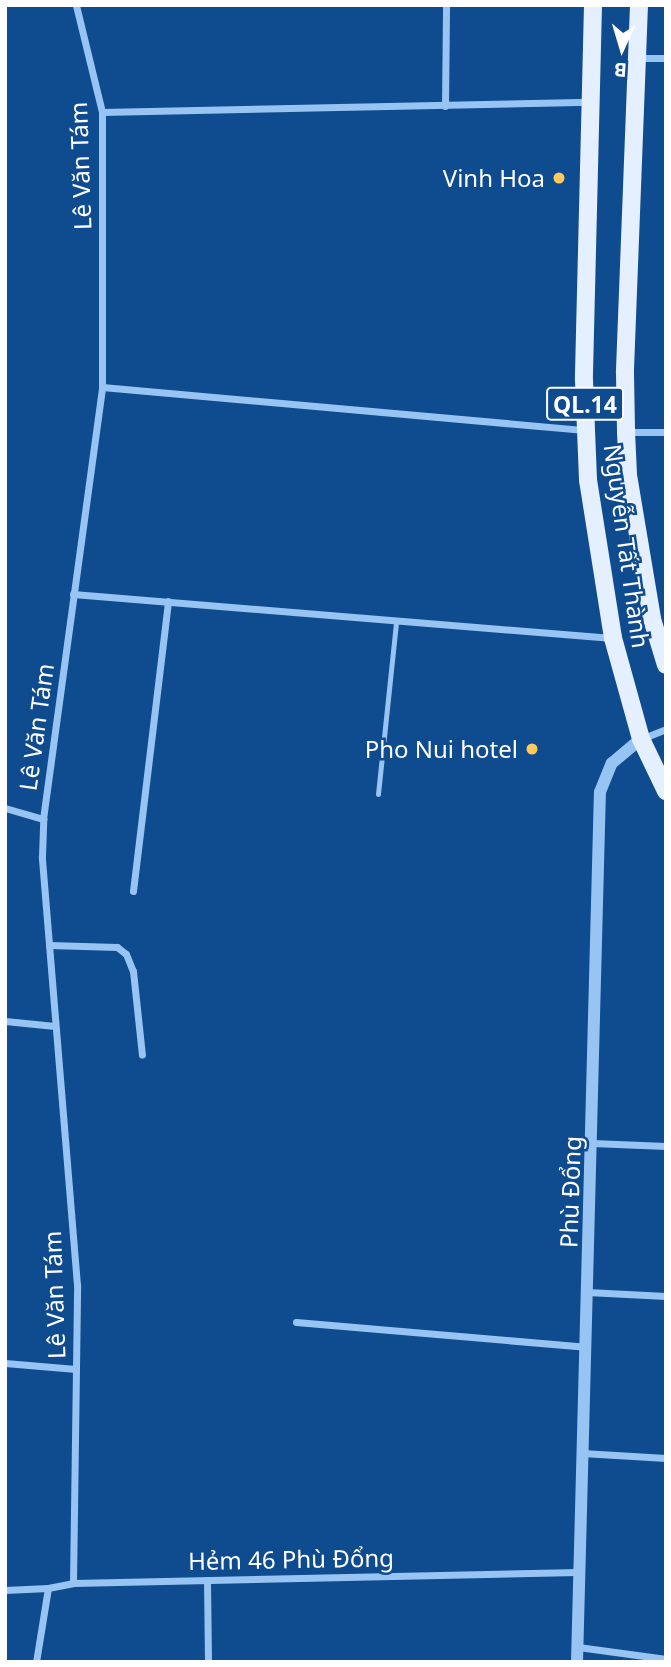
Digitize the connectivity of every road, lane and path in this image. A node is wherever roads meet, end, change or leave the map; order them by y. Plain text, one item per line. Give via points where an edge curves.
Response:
1 (76, 5) edge
2 (446, 5) edge
3 (593, 5) edge
4 (639, 5) edge
5 (637, 58) junction
6 (666, 58) edge
7 (591, 102) junction
8 (445, 106) junction
9 (102, 112) junction
10 (102, 387) junction
11 (585, 430) junction
12 (626, 432) junction
13 (666, 432) edge
14 (73, 594) junction
15 (167, 601) junction
16 (396, 622) junction
17 (612, 638) junction
18 (666, 665) edge
19 (666, 729) edge
20 (641, 739) junction
21 (666, 791) edge
22 (378, 794) dead end
23 (5, 808) edge
24 (43, 818) junction
25 (133, 891) dead end
26 (49, 945) junction
27 (5, 1021) edge
28 (55, 1026) junction
29 (142, 1055) dead end
30 (592, 1143) junction
31 (666, 1146) edge
32 (587, 1292) junction
33 (666, 1296) edge
34 (296, 1322) dead end
35 (585, 1347) junction
36 (5, 1363) edge
37 (76, 1369) junction
38 (582, 1453) junction
39 (666, 1458) edge
40 (578, 1572) junction
41 (207, 1580) junction
42 (73, 1583) junction
43 (48, 1588) junction
44 (5, 1590) edge
45 (578, 1647) junction
46 (666, 1659) edge
47 (36, 1662) edge
48 (208, 1662) edge
49 (577, 1662) edge

1 - 9 street, Lê Văn Tám
2 - 8 street
3 - 7 main road, Nguyễn Tất Thành / QL.14
4 - 5 main road, Nguyễn Tất Thành / QL.14
5 - 6 street
5 - 12 main road, Nguyễn Tất Thành / QL.14
7 - 8 street
7 - 11 main road, Nguyễn Tất Thành / QL.14
8 - 9 street
9 - 10 street, Lê Văn Tám
10 - 11 street
10 - 14 street, Lê Văn Tám
11 - 17 main road, Nguyễn Tất Thành / QL.14
12 - 13 street
12 - 18 main road, Nguyễn Tất Thành / QL.14 via 628,475 652,618
14 - 15 street
14 - 24 street, Lê Văn Tám
15 - 16 street
15 - 25 street
16 - 17 street
16 - 22 lane
17 - 20 main road, Nguyễn Tất Thành / QL.14
19 - 20 street
20 - 21 main road, Nguyễn Tất Thành / QL.14
20 - 30 street, Phù Đổng via 612,763 600,792
23 - 24 street
24 - 26 street, Lê Văn Tám
26 - 28 street, Lê Văn Tám
26 - 29 street via 117,947 127,954
27 - 28 street
28 - 37 street, Lê Văn Tám via 77,1285
30 - 31 street
30 - 32 street, Phù Đổng
32 - 33 street
32 - 35 street, Phù Đổng
34 - 35 street
35 - 38 street, Phù Đổng
36 - 37 street
37 - 42 street, Lê Văn Tám
38 - 39 street
38 - 40 street, Phù Đổng
40 - 41 street, Hẻm 46 Phù Đổng
40 - 45 street, Phù Đổng
41 - 42 street, Hẻm 46 Phù Đổng
41 - 48 street
42 - 43 street, Hẻm 46 Phù Đổng
43 - 44 street, Hẻm 46 Phù Đổng
43 - 47 street
45 - 46 street
45 - 49 street, Phù Đổng

